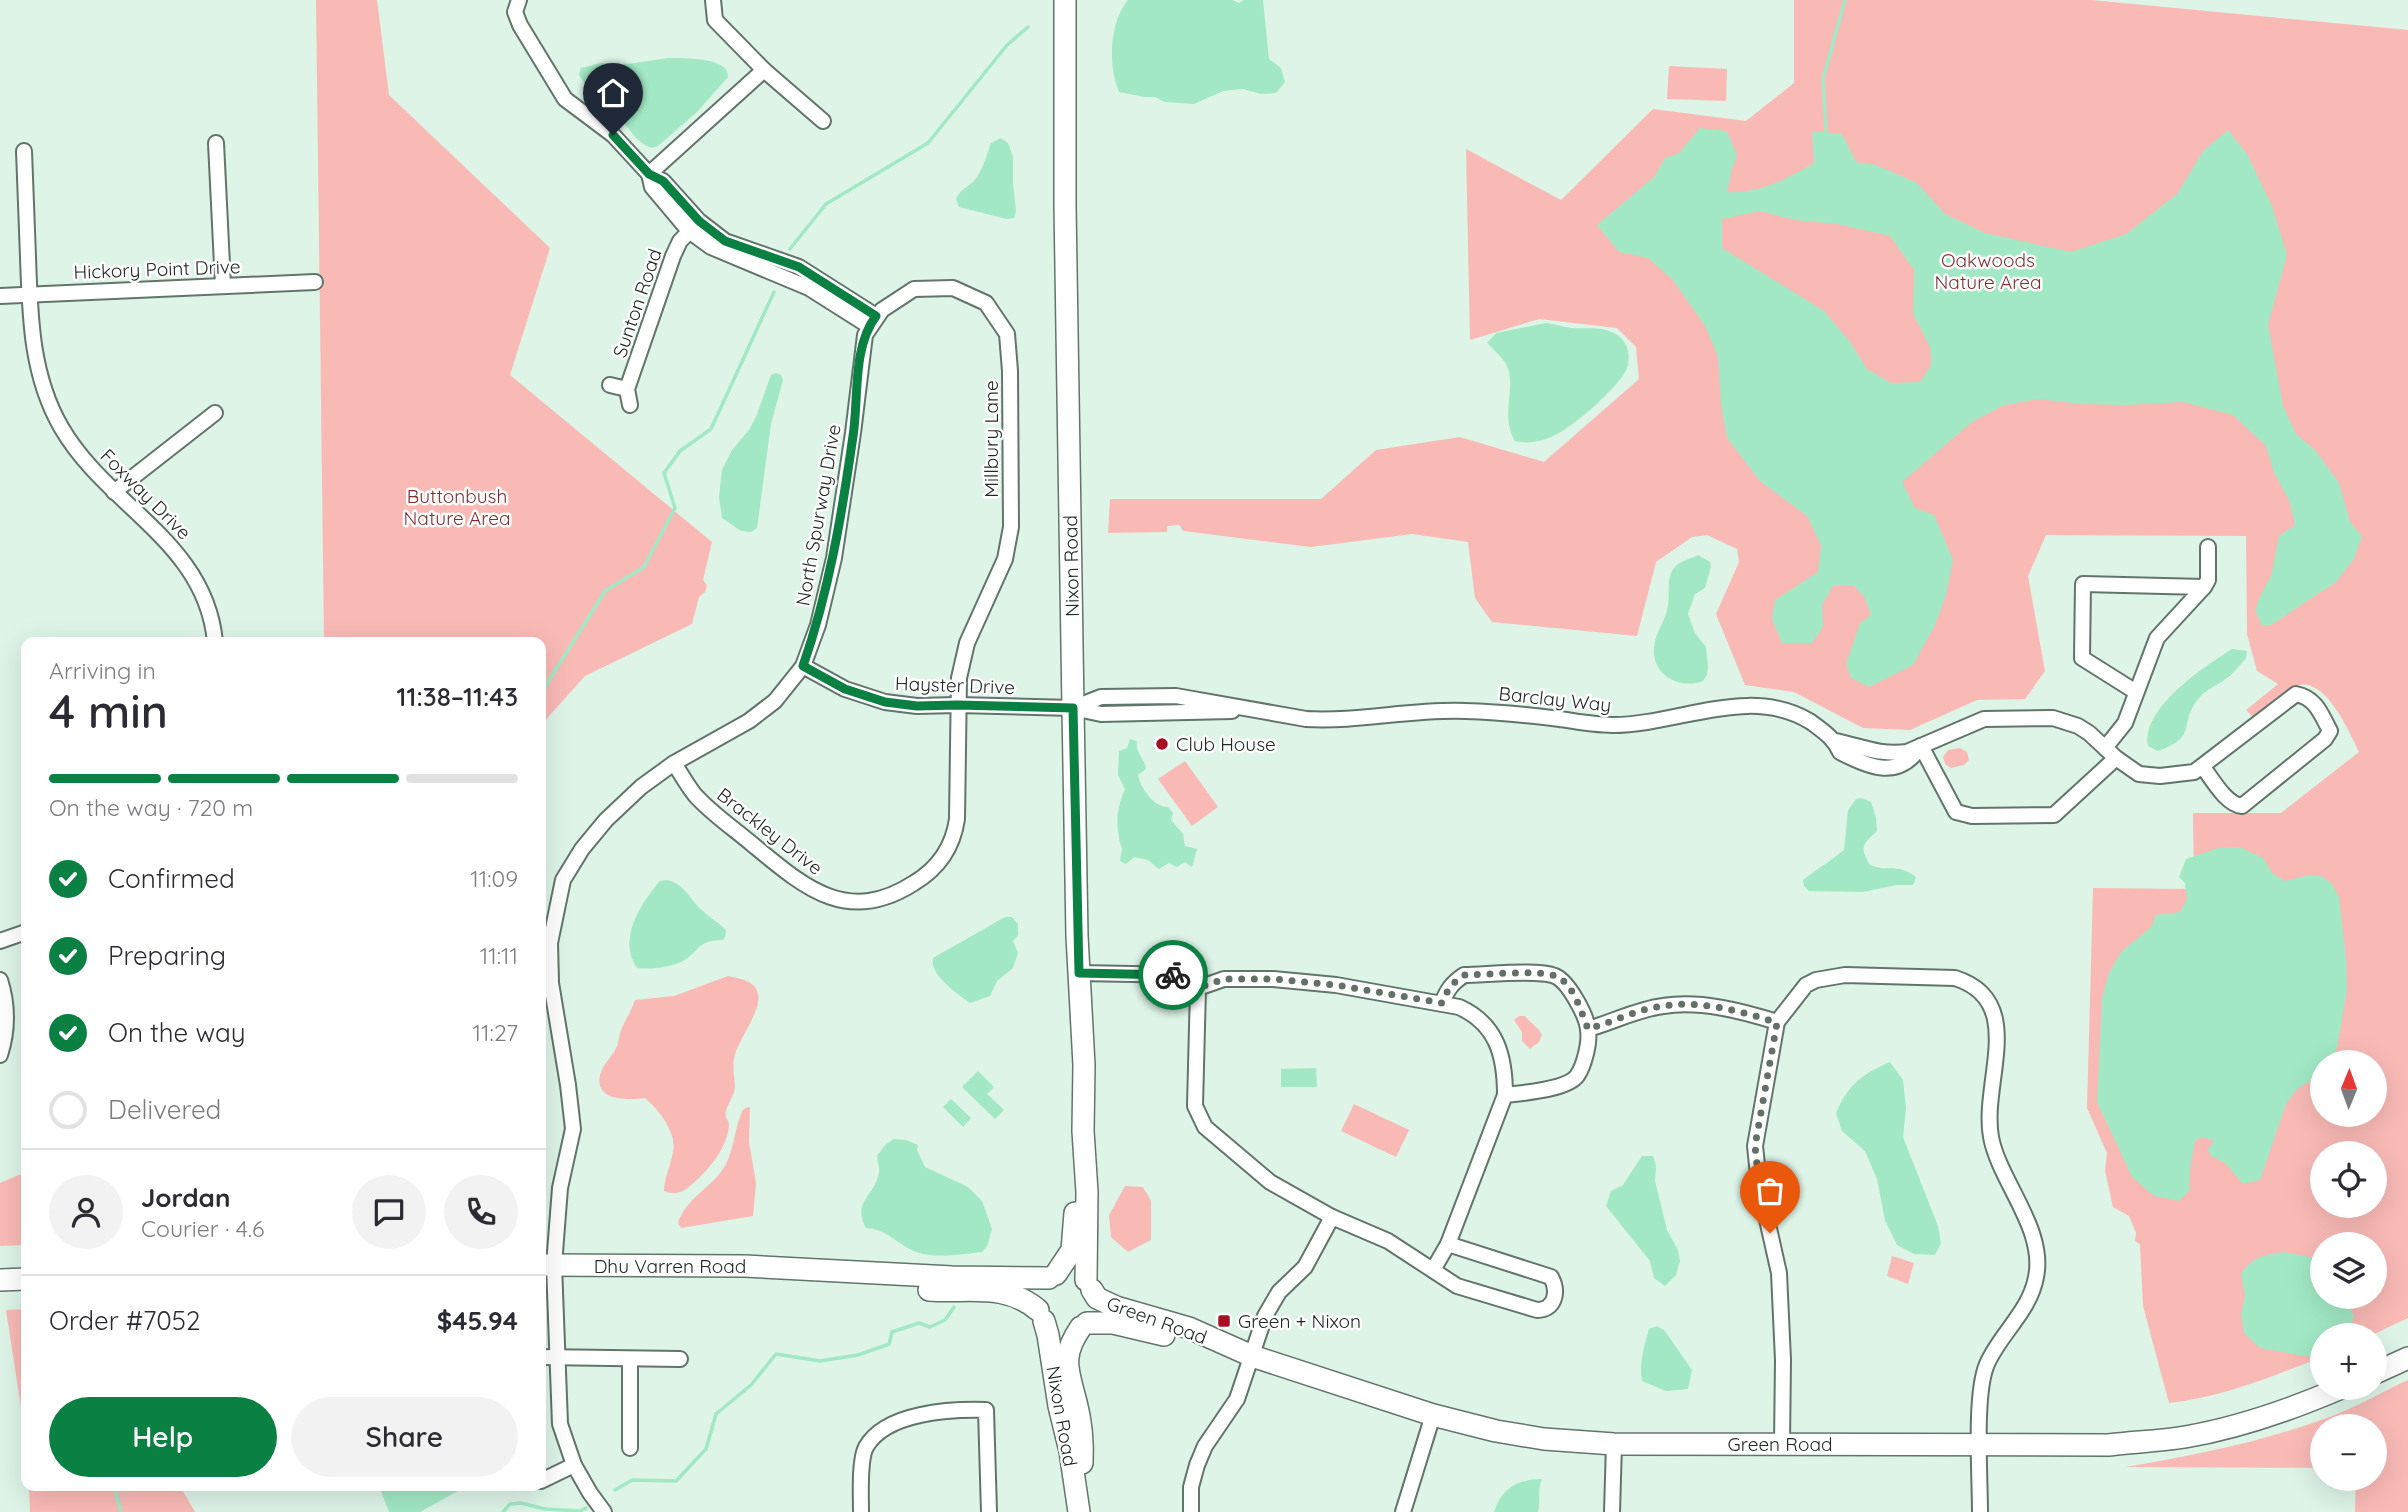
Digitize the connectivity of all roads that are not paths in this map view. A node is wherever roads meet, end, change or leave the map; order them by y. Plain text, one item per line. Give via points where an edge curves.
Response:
1 (713, 0) edge
2 (1065, 0) edge
3 (517, 6) edge
4 (764, 70) junction
5 (823, 121) dead end
6 (216, 143) dead end
7 (24, 151) dead end
8 (649, 174) junction
9 (694, 226) junction
10 (315, 282) dead end
11 (223, 285) junction
12 (29, 294) junction
13 (0, 296) edge
14 (873, 321) junction
15 (610, 385) dead end
16 (628, 388) junction
17 (630, 405) dead end
18 (215, 413) dead end
19 (114, 492) junction
20 (2208, 547) dead end
21 (2204, 587) junction
22 (214, 637) edge
23 (803, 666) junction
24 (2136, 692) junction
25 (957, 705) junction
26 (1073, 708) junction
27 (1922, 746) junction
28 (2111, 753) junction
29 (674, 763) junction
30 (2202, 766) junction
31 (21, 934) edge
32 (0, 941) edge
33 (1079, 973) junction
34 (0, 980) edge
35 (1198, 988) junction
36 (1442, 1003) junction
37 (1777, 1023) junction
38 (1588, 1029) junction
39 (0, 1055) edge
40 (1505, 1095) junction
41 (1083, 1131) junction
42 (1332, 1217) junction
43 (1448, 1244) junction
44 (548, 1265) edge
45 (799, 1270) junction
46 (1433, 1270) junction
47 (1052, 1276) junction
48 (21, 1279) edge
49 (0, 1280) edge
50 (1089, 1285) junction
51 (1041, 1315) junction
52 (1084, 1325) junction
53 (1225, 1345) junction
54 (1252, 1356) junction
55 (546, 1357) edge
56 (557, 1357) junction
57 (2408, 1358) edge
58 (630, 1359) junction
59 (680, 1359) dead end
60 (2387, 1368) edge
61 (2312, 1400) edge
62 (1433, 1415) junction
63 (1614, 1444) junction
64 (1782, 1444) junction
65 (1980, 1445) junction
66 (631, 1448) dead end
67 (574, 1465) junction
68 (546, 1479) edge
69 (604, 1512) edge
70 (861, 1512) edge
71 (989, 1512) edge
72 (1079, 1512) edge
73 (1191, 1512) edge
74 (1403, 1512) edge
75 (1612, 1512) edge
76 (1980, 1512) edge

1 - 4 street via 715,20
2 - 26 main road, Nixon Road
3 - 8 street via 520,25 565,99 613,135
4 - 5 street
4 - 8 street
6 - 11 street
7 - 12 street, Foxway Drive
8 - 9 street via 663,181
9 - 14 street via 799,267 813,282
9 - 16 street, Sunton Road via 673,256
10 - 11 street, Hickory Point Drive
11 - 12 street, Hickory Point Drive
12 - 13 street, Hickory Point Drive
12 - 19 street, Foxway Drive via 37,363 49,403 79,454
14 - 23 street, North Spurway Drive via 860,362 834,558
14 - 25 street, Millbury Lane via 914,289 953,288 986,303 1007,334 1010,527 1005,559 967,643
15 - 16 street
16 - 17 street, Sunton Road
18 - 19 street
19 - 22 street, Foxway Drive via 190,568 208,605
20 - 21 street
21 - 24 street via 2157,638
21 - 24 street via 2084,584 2082,658
23 - 25 street, Hayster Drive via 845,689 885,702
23 - 29 street, North Spurway Drive via 767,708
24 - 28 street
25 - 26 street, Hayster Drive
25 - 29 street, Brackley Drive via 959,791 953,841 920,880 880,899 839,900 808,889 702,802
26 - 27 street, Barclay Way via 1101,714 1261,710 1327,720 1465,710 1613,725 1768,706 1801,717 1836,741 1883,754
26 - 33 main road, Nixon Road
27 - 28 street, Barclay Way via 1984,719 2053,718 2078,726
27 - 28 street via 1956,812 1972,816 2054,815
28 - 30 street, Barclay Way via 2139,774 2194,772
29 - 44 street, North Spurway Drive via 606,820 563,880 550,943 551,983 573,1129
30 - 30 street, Barclay Way via 2296,694 2315,704 2330,731 2325,740 2242,806 2235,805
31 - 32 street
33 - 35 street via 1185,975
33 - 41 main road, Nixon Road
34 - 39 street via 6,1016
35 - 36 street via 1224,979 1273,979
35 - 42 street via 1195,1106 1205,1127 1270,1182
36 - 38 street via 1454,981 1464,975 1557,976 1569,987
36 - 40 street via 1476,1014 1489,1029 1502,1058
37 - 38 street via 1751,1014 1671,1005
37 - 64 street via 1755,1146 1779,1273
37 - 65 street via 1806,985 1845,975 1955,978 1967,981 1991,1002 1997,1042 1991,1136 2037,1258 2029,1298 1987,1364 1980,1391
38 - 40 street via 1587,1049 1576,1078 1562,1086
40 - 43 street
41 - 47 main road, Nixon Road via 1072,1250
41 - 50 main road, Nixon Road
42 - 46 street via 1388,1241
42 - 54 street via 1305,1267 1279,1292 1265,1316
43 - 46 street
43 - 46 street via 1551,1277 1556,1285 1549,1308 1536,1310 1457,1286
44 - 45 main road, Dhu Varren Road
44 - 56 street, North Spurway Drive
45 - 47 main road, Dhu Varren Road
45 - 51 main road, Dhu Varren Road via 928,1290 1000,1291 1015,1294
47 - 50 main road via 1076,1275
47 - 51 main road via 1039,1293
48 - 49 main road
50 - 52 main road via 1093,1309
50 - 53 main road, Green Road via 1097,1298 1116,1307 1189,1328
51 - 52 main road via 1053,1328
51 - 72 main road, Nixon Road
52 - 53 main road, Green Road via 1113,1322 1187,1341
52 - 72 main road, Nixon Road via 1070,1343 1067,1362 1081,1426
53 - 54 main road, Green Road
54 - 62 main road, Green Road
54 - 73 street via 1237,1399 1197,1465
55 - 56 street
56 - 58 street
56 - 67 street, North Spurway Drive via 560,1424
57 - 60 main road
58 - 59 street
58 - 66 street
61 - 65 main road, Green Road via 2185,1437 2109,1445
62 - 63 main road, Green Road via 1544,1439
62 - 74 street
63 - 64 main road, Green Road
63 - 75 street
64 - 65 main road, Green Road
65 - 76 street
67 - 68 street
67 - 69 street, North Spurway Drive
70 - 71 street via 865,1448 879,1433 925,1413 960,1409 986,1410

